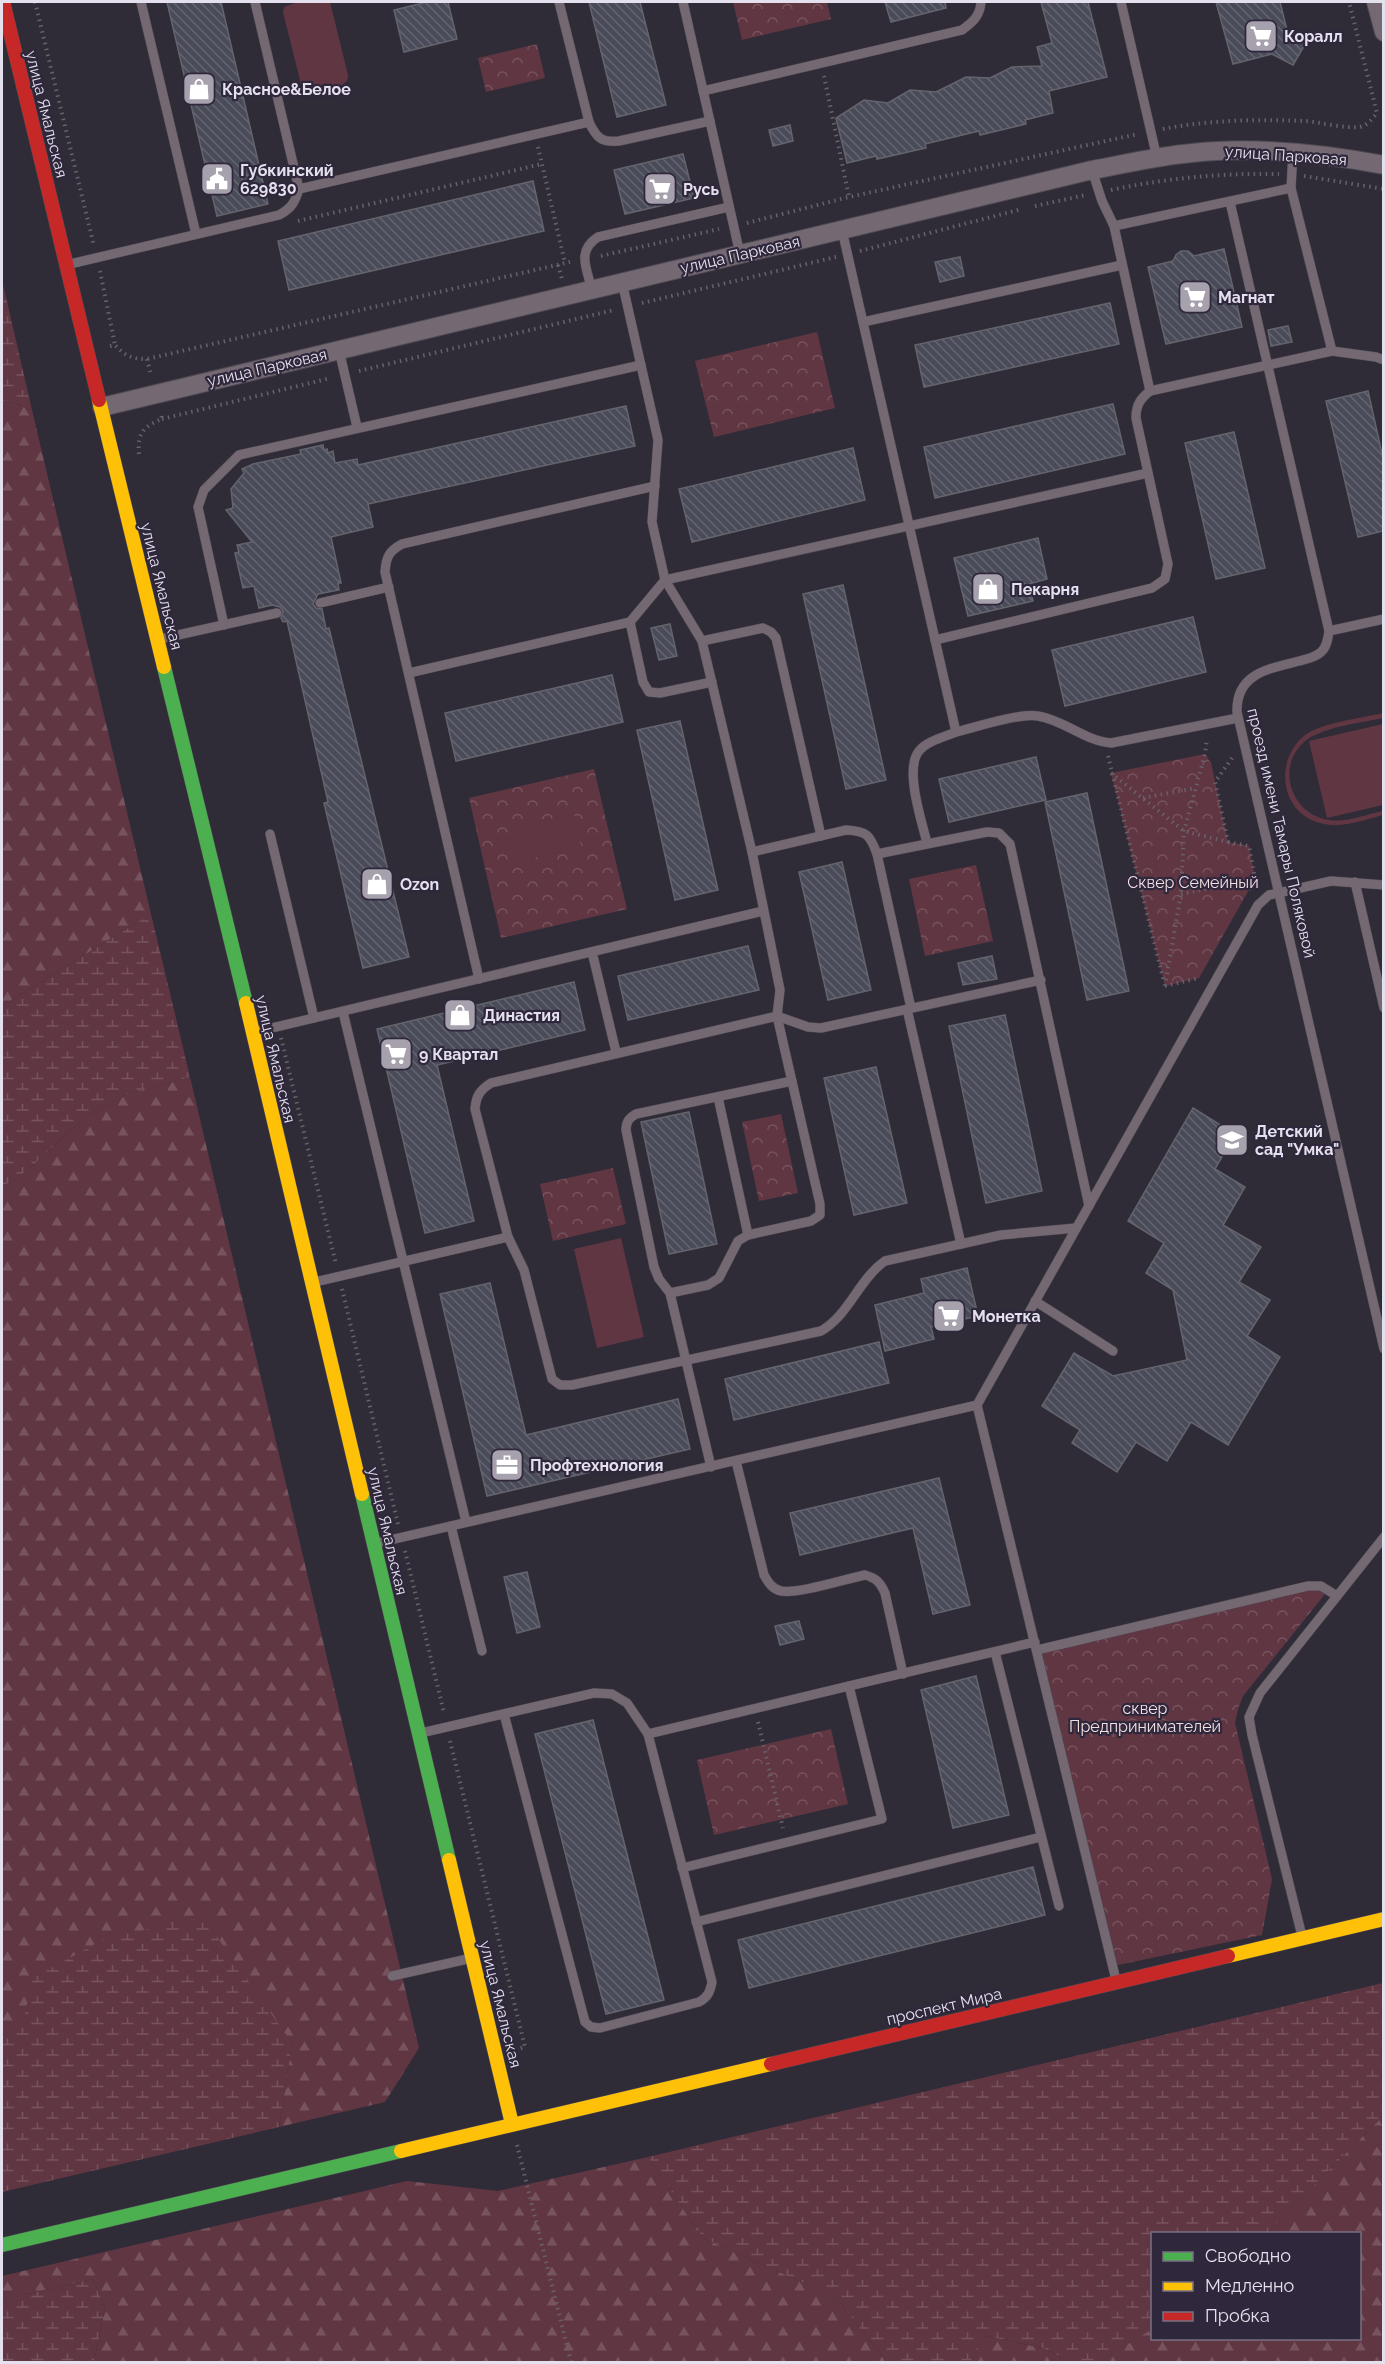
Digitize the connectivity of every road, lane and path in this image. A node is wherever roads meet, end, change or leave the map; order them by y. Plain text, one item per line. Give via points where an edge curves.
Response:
1 (3, 2) edge
2 (35, 2) edge
3 (141, 2) edge
4 (255, 2) edge
5 (559, 2) edge
6 (683, 2) edge
7 (981, 2) edge
8 (1121, 2) edge
9 (1349, 2) edge
10 (1376, 2) edge
11 (1383, 32) edge
12 (821, 64) junction
13 (703, 91) junction
14 (1377, 113) dead end
15 (710, 121) junction
16 (589, 122) junction
17 (535, 135) junction
18 (1293, 152) junction
19 (1157, 158) junction
20 (542, 164) junction
21 (1383, 165) edge
22 (1092, 170) junction
23 (1292, 174) junction
24 (1291, 188) junction
25 (299, 189) junction
26 (1383, 189) edge
27 (1099, 192) junction
28 (1230, 202) junction
29 (729, 207) junction
30 (297, 221) dead end
31 (734, 226) junction
32 (1114, 226) junction
33 (842, 230) junction
34 (196, 234) junction
35 (740, 254) junction
36 (847, 254) junction
37 (97, 258) junction
38 (585, 259) junction
39 (565, 263) junction
40 (67, 265) junction
41 (1122, 265) junction
42 (622, 282) junction
43 (592, 290) junction
44 (627, 307) junction
45 (863, 322) junction
46 (115, 345) junction
47 (339, 350) junction
48 (88, 351) junction
49 (1332, 351) junction
50 (147, 359) junction
51 (1383, 360) edge
52 (641, 365) junction
53 (1268, 365) junction
54 (345, 375) junction
55 (1150, 391) junction
56 (156, 394) junction
57 (102, 407) junction
58 (162, 419) junction
59 (357, 427) junction
60 (142, 465) dead end
61 (1148, 472) junction
62 (655, 486) junction
63 (909, 525) junction
64 (665, 580) junction
65 (389, 587) junction
66 (320, 603) dead end
67 (277, 613) dead end
68 (1383, 619) edge
69 (630, 622) junction
70 (224, 625) junction
71 (1329, 631) junction
72 (158, 640) junction
73 (935, 640) junction
74 (702, 642) junction
75 (409, 672) junction
76 (712, 682) junction
77 (1238, 718) junction
78 (956, 732) junction
79 (1208, 732) dead end
80 (1104, 743) junction
81 (1234, 756) dead end
82 (1112, 773) junction
83 (1196, 788) junction
84 (1142, 798) junction
85 (1184, 831) junction
86 (270, 834) dead end
87 (821, 836) junction
88 (1228, 842) junction
89 (927, 843) junction
90 (752, 852) junction
91 (877, 854) junction
92 (1255, 879) junction
93 (1355, 882) junction
94 (1383, 885) edge
95 (1280, 891) junction
96 (1181, 894) junction
97 (1244, 899) dead end
98 (763, 911) junction
99 (592, 952) junction
100 (1205, 968) dead end
101 (479, 979) junction
102 (1041, 980) junction
103 (1165, 986) junction
104 (1383, 1008) edge
105 (909, 1009) junction
106 (343, 1012) junction
107 (777, 1016) junction
108 (314, 1018) junction
109 (278, 1027) junction
110 (253, 1033) junction
111 (616, 1052) junction
112 (792, 1081) junction
113 (718, 1097) junction
114 (1089, 1206) junction
115 (1076, 1228) junction
116 (748, 1235) junction
117 (508, 1237) junction
118 (961, 1244) junction
119 (404, 1262) junction
120 (339, 1277) junction
121 (312, 1283) junction
122 (670, 1293) junction
123 (1035, 1301) junction
124 (1383, 1348) edge
125 (1113, 1351) dead end
126 (686, 1360) junction
127 (977, 1405) junction
128 (736, 1461) junction
129 (711, 1467) junction
130 (465, 1522) junction
131 (451, 1526) junction
132 (1383, 1537) edge
133 (402, 1538) junction
134 (375, 1544) junction
135 (1338, 1596) junction
136 (1036, 1646) junction
137 (482, 1652) dead end
138 (995, 1652) junction
139 (903, 1674) junction
140 (849, 1686) junction
141 (755, 1709) junction
142 (504, 1714) junction
143 (447, 1727) junction
144 (418, 1734) junction
145 (648, 1734) junction
146 (1041, 1837) junction
147 (786, 1842) junction
148 (682, 1868) junction
149 (1059, 1906) dead end
150 (1383, 1919) edge
151 (696, 1922) junction
152 (1303, 1938) junction
153 (472, 1958) junction
154 (392, 1976) dead end
155 (1117, 1982) junction
156 (496, 2054) junction
157 (512, 2124) junction
158 (2, 2245) edge
159 (571, 2362) edge

1 - 40 street, улица Ямальская
2 - 37 path
3 - 34 lane
4 - 25 lane
5 - 16 lane
6 - 13 lane
7 - 12 lane via 974,21 962,30
8 - 19 lane
9 - 14 path
10 - 11 street
12 - 13 lane
12 - 31 path via 849,197
13 - 15 lane
15 - 16 lane via 606,142 595,135
15 - 29 lane
16 - 17 lane
17 - 20 path
17 - 25 lane
18 - 19 street, улица Парковая via 1222,150
18 - 21 street, улица Парковая
18 - 23 lane
19 - 22 street, улица Парковая
20 - 30 path
20 - 39 path
22 - 27 lane
22 - 33 street, улица Парковая
23 - 24 lane
23 - 26 path
23 - 27 path via 1229,173 1174,178
24 - 28 lane
24 - 49 lane
25 - 34 lane via 296,202 279,215
27 - 32 lane
27 - 36 path
28 - 32 lane
28 - 53 lane
29 - 31 lane
29 - 38 lane via 598,237 585,250
31 - 35 lane
31 - 38 path
32 - 41 lane
33 - 35 street, улица Парковая
33 - 36 lane
34 - 37 lane
35 - 42 street, улица Парковая
36 - 44 path
36 - 45 lane
37 - 40 lane
37 - 46 path
38 - 39 path
38 - 43 lane
39 - 50 path
40 - 48 street, улица Ямальская
41 - 45 lane
41 - 55 lane
42 - 43 street, улица Парковая
42 - 44 lane
43 - 47 street, улица Парковая
44 - 52 lane
44 - 54 path
45 - 63 lane
46 - 48 path
46 - 50 path via 125,356
47 - 54 lane
47 - 56 street, улица Парковая
48 - 57 street, улица Ямальская
49 - 51 lane
49 - 53 lane
50 - 56 path
52 - 59 lane
52 - 62 lane via 658,441
53 - 55 lane
53 - 71 lane
54 - 58 path
54 - 59 lane
55 - 61 lane via 1136,408
56 - 57 street, улица Парковая
56 - 58 path
57 - 72 street, улица Ямальская
58 - 60 path via 141,431 138,441
59 - 70 lane via 239,455 204,490 198,517
61 - 63 lane
61 - 73 lane via 1168,564 1165,579 1152,588
62 - 64 lane via 652,522
62 - 65 lane via 402,544 391,549 386,559
63 - 64 lane
63 - 73 lane
64 - 69 lane
64 - 74 lane
65 - 66 lane
65 - 75 lane
67 - 70 lane
68 - 71 lane
69 - 75 lane
69 - 76 lane via 643,682 649,692
70 - 72 lane
71 - 77 lane, проезд имени Тамары Поляковой via 1322,651 1313,657 1251,677 1237,701
72 - 110 street, улица Ямальская
73 - 78 lane
74 - 76 lane
74 - 87 lane via 763,628 776,638
75 - 101 lane
76 - 90 lane
77 - 80 lane
77 - 95 lane, проезд имени Тамары Поляковой
78 - 80 lane via 1037,716
78 - 89 lane via 930,743 913,761 912,774
79 - 83 path
80 - 82 path
81 - 88 path via 1215,782
82 - 84 path
82 - 103 path
83 - 84 path
83 - 85 path
84 - 85 path
85 - 88 path
85 - 96 path
86 - 108 lane
87 - 90 lane
87 - 91 lane via 859,831 871,838
88 - 92 path via 1249,846
89 - 91 lane
89 - 102 lane via 987,832 999,833 1010,844
90 - 98 lane
91 - 105 lane
92 - 96 path
92 - 97 path
93 - 94 lane
93 - 95 lane via 1331,881
93 - 104 lane
95 - 114 lane via 1258,904
95 - 124 lane, проезд имени Тамары Поляковой
96 - 103 path
98 - 99 lane
98 - 107 lane via 780,990
99 - 101 lane
99 - 111 lane
100 - 103 path via 1199,978
101 - 106 lane
102 - 105 lane
102 - 114 lane
105 - 107 lane via 821,1028
105 - 118 lane
106 - 108 lane
106 - 119 lane
107 - 111 lane
107 - 112 lane
108 - 109 lane
109 - 110 lane
109 - 120 path
110 - 121 street, улица Ямальская
111 - 117 lane via 491,1083 476,1098 475,1109
112 - 113 lane
112 - 116 lane via 820,1204 819,1215 811,1221
113 - 116 lane
113 - 122 lane via 636,1114 626,1123 654,1267
114 - 115 lane
115 - 118 lane via 1001,1235
115 - 123 lane
116 - 122 lane via 738,1241 719,1278 708,1285
117 - 119 lane
117 - 126 lane via 524,1270 548,1368 560,1385
118 - 126 lane via 885,1261 874,1269 833,1324 821,1330
119 - 120 lane
119 - 130 lane
120 - 121 lane
120 - 133 path
121 - 134 street, улица Ямальская
122 - 126 lane
123 - 125 lane
123 - 127 lane
126 - 129 lane
127 - 128 lane
127 - 136 lane
128 - 129 lane
128 - 139 lane via 769,1584 779,1591 793,1591 865,1575 873,1577 885,1593
129 - 130 lane
130 - 131 lane
131 - 133 lane
131 - 137 lane
132 - 135 lane
133 - 134 lane
133 - 143 path
134 - 144 street, улица Ямальская
135 - 136 lane via 1321,1586 1308,1586
135 - 152 lane via 1260,1693 1249,1717
136 - 138 lane
136 - 155 lane
138 - 139 lane
138 - 146 lane
139 - 140 lane
140 - 141 lane
140 - 147 lane via 882,1819
141 - 145 lane
141 - 147 path
142 - 143 lane
142 - 145 lane via 594,1693 612,1694 627,1703
142 - 151 lane via 585,2022 600,2028 706,1997 712,1982
143 - 144 lane
143 - 156 path via 525,2048
144 - 153 street, улица Ямальская
145 - 148 lane
146 - 149 lane
146 - 151 lane
147 - 148 lane
148 - 151 lane
150 - 152 street, проспект Мира
152 - 155 street, проспект Мира
153 - 154 lane
153 - 156 street, улица Ямальская
155 - 157 street, проспект Мира
156 - 157 street, улица Ямальская
157 - 158 street, проспект Мира
157 - 159 path

